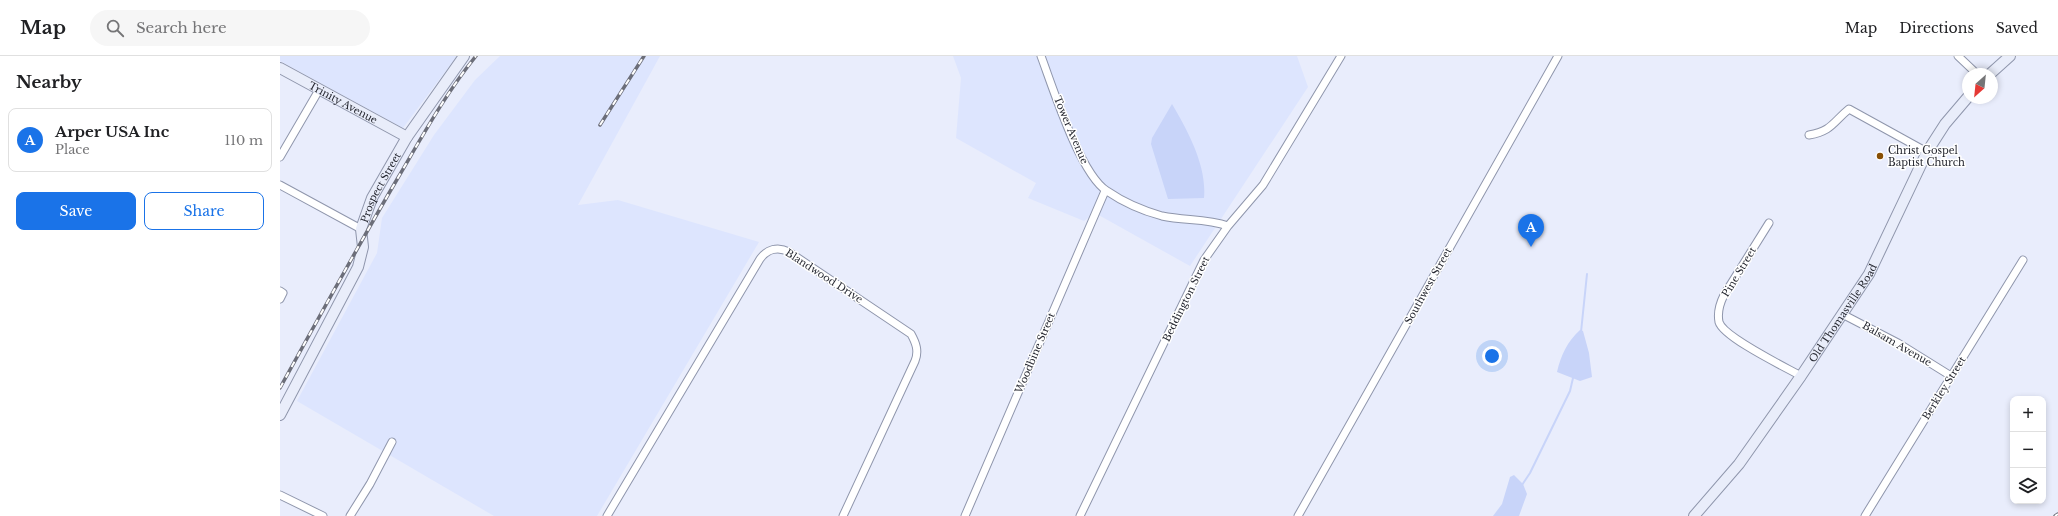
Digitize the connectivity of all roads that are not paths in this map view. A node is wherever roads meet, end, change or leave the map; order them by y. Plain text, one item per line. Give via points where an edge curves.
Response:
1 (464, 56) edge
2 (1041, 56) edge
3 (1341, 56) edge
4 (1558, 56) edge
5 (1958, 56) edge
6 (2010, 56) edge
7 (280, 68) edge
8 (1971, 68) edge
9 (1997, 68) edge
10 (319, 90) junction
11 (1962, 104) edge
12 (1809, 135) dead end
13 (407, 137) junction
14 (1927, 152) junction
15 (280, 156) edge
16 (280, 185) edge
17 (1106, 191) junction
18 (1769, 223) dead end
19 (1228, 226) junction
20 (361, 229) junction
21 (2023, 260) dead end
22 (280, 291) edge
23 (280, 299) edge
24 (1842, 314) junction
25 (1801, 376) junction
26 (1951, 376) junction
27 (280, 415) edge
28 (392, 442) dead end
29 (280, 495) edge
30 (323, 516) edge
31 (350, 516) edge
32 (607, 516) edge
33 (843, 516) edge
34 (964, 516) edge
35 (1080, 516) edge
36 (1298, 516) edge
37 (1694, 516) edge
38 (1864, 516) edge

1 - 13 street, Prospect Street
2 - 17 street, Tower Avenue via 1084,163
3 - 19 street, Beddington Street via 1263,185
4 - 36 street, Southwest Street
5 - 8 street
6 - 9 street
7 - 10 street, Trinity Avenue
10 - 13 street, Trinity Avenue
10 - 15 street
11 - 14 street, Old Thomasville Road
12 - 14 street via 1821,133 1833,126 1849,109
13 - 20 street, Prospect Street via 372,198
14 - 24 street, Old Thomasville Road via 1869,274
16 - 20 street
17 - 19 street, Tower Avenue via 1163,216 1214,221
17 - 34 street, Woodbine Street
18 - 25 street, Pine Street via 1724,295 1719,307 1719,322 1729,335
19 - 35 street, Beddington Street via 1204,260
20 - 27 street, Prospect Street via 363,247 358,266
21 - 26 street, Berkley Street
22 - 23 street via 284,293
24 - 25 street, Old Thomasville Road
24 - 26 street, Balsam Avenue via 1898,343
25 - 37 street, Old Thomasville Road via 1739,464
26 - 38 street, Berkley Street
28 - 31 street
29 - 30 street
32 - 33 street, Blandwood Drive via 760,259 768,250 779,248 789,252 911,334 917,349 915,361

